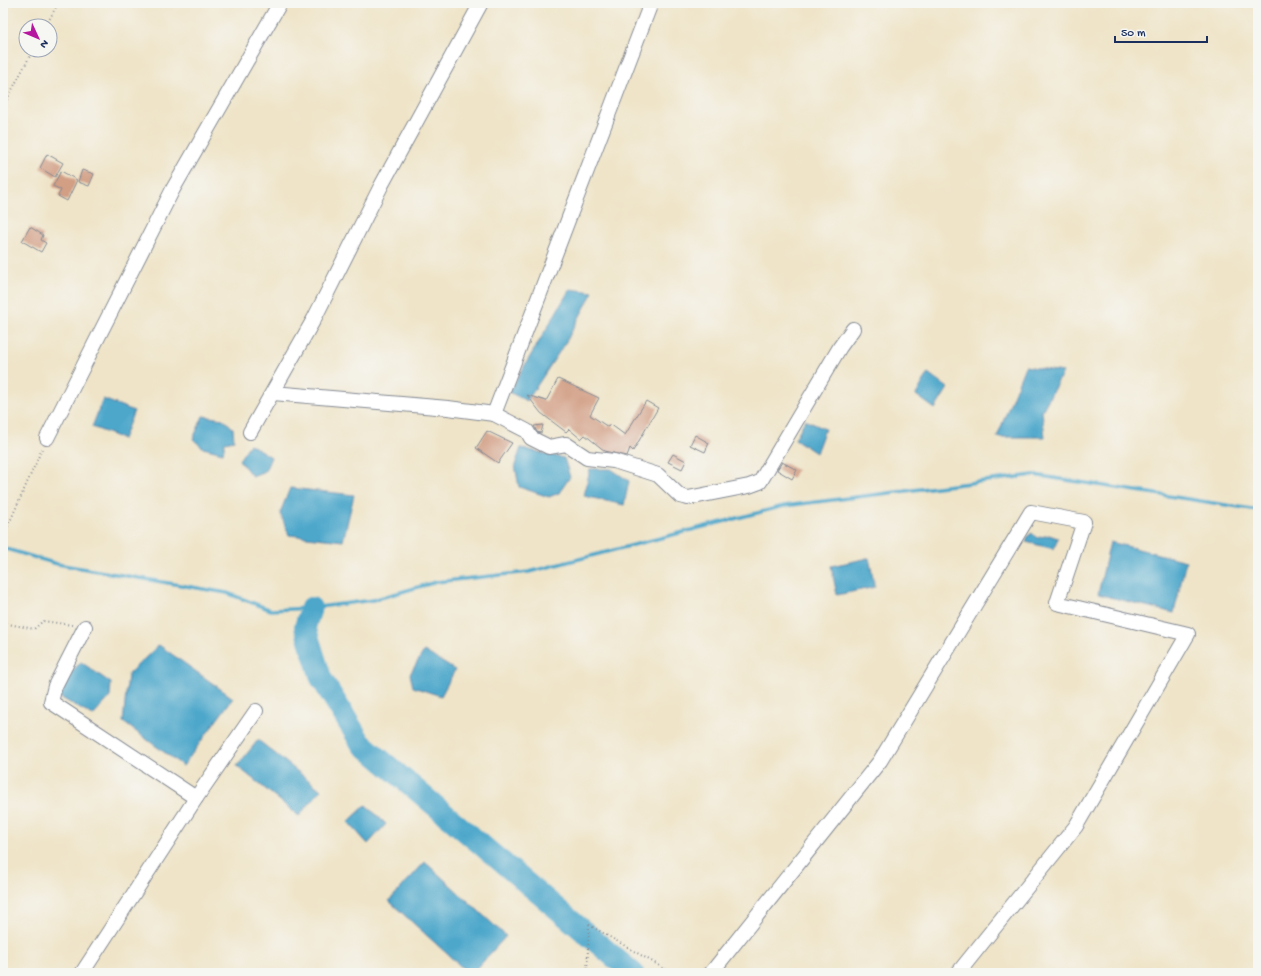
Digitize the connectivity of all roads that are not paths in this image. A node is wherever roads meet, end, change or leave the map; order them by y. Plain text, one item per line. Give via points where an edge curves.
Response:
1 (280, 3) edge
2 (481, 3) edge
3 (651, 3) edge
4 (853, 329) dead end
5 (273, 393) junction
6 (494, 414) junction
7 (250, 432) dead end
8 (47, 438) road end
9 (85, 627) road end
10 (256, 711) dead end
11 (196, 798) junction
12 (82, 973) edge
13 (711, 973) edge
14 (958, 973) edge

1 - 8 street via 173,189
2 - 5 street via 381,186 314,319
3 - 6 street
4 - 6 street via 766,474 760,482 749,486 688,498 680,496 658,475 614,461 587,458 566,444 549,446 531,438 527,431
5 - 6 street
5 - 7 street
9 - 11 street via 55,686 51,702
10 - 11 street
11 - 12 street
13 - 14 street via 880,761 1031,512 1084,522 1057,603 1188,634 1076,826

